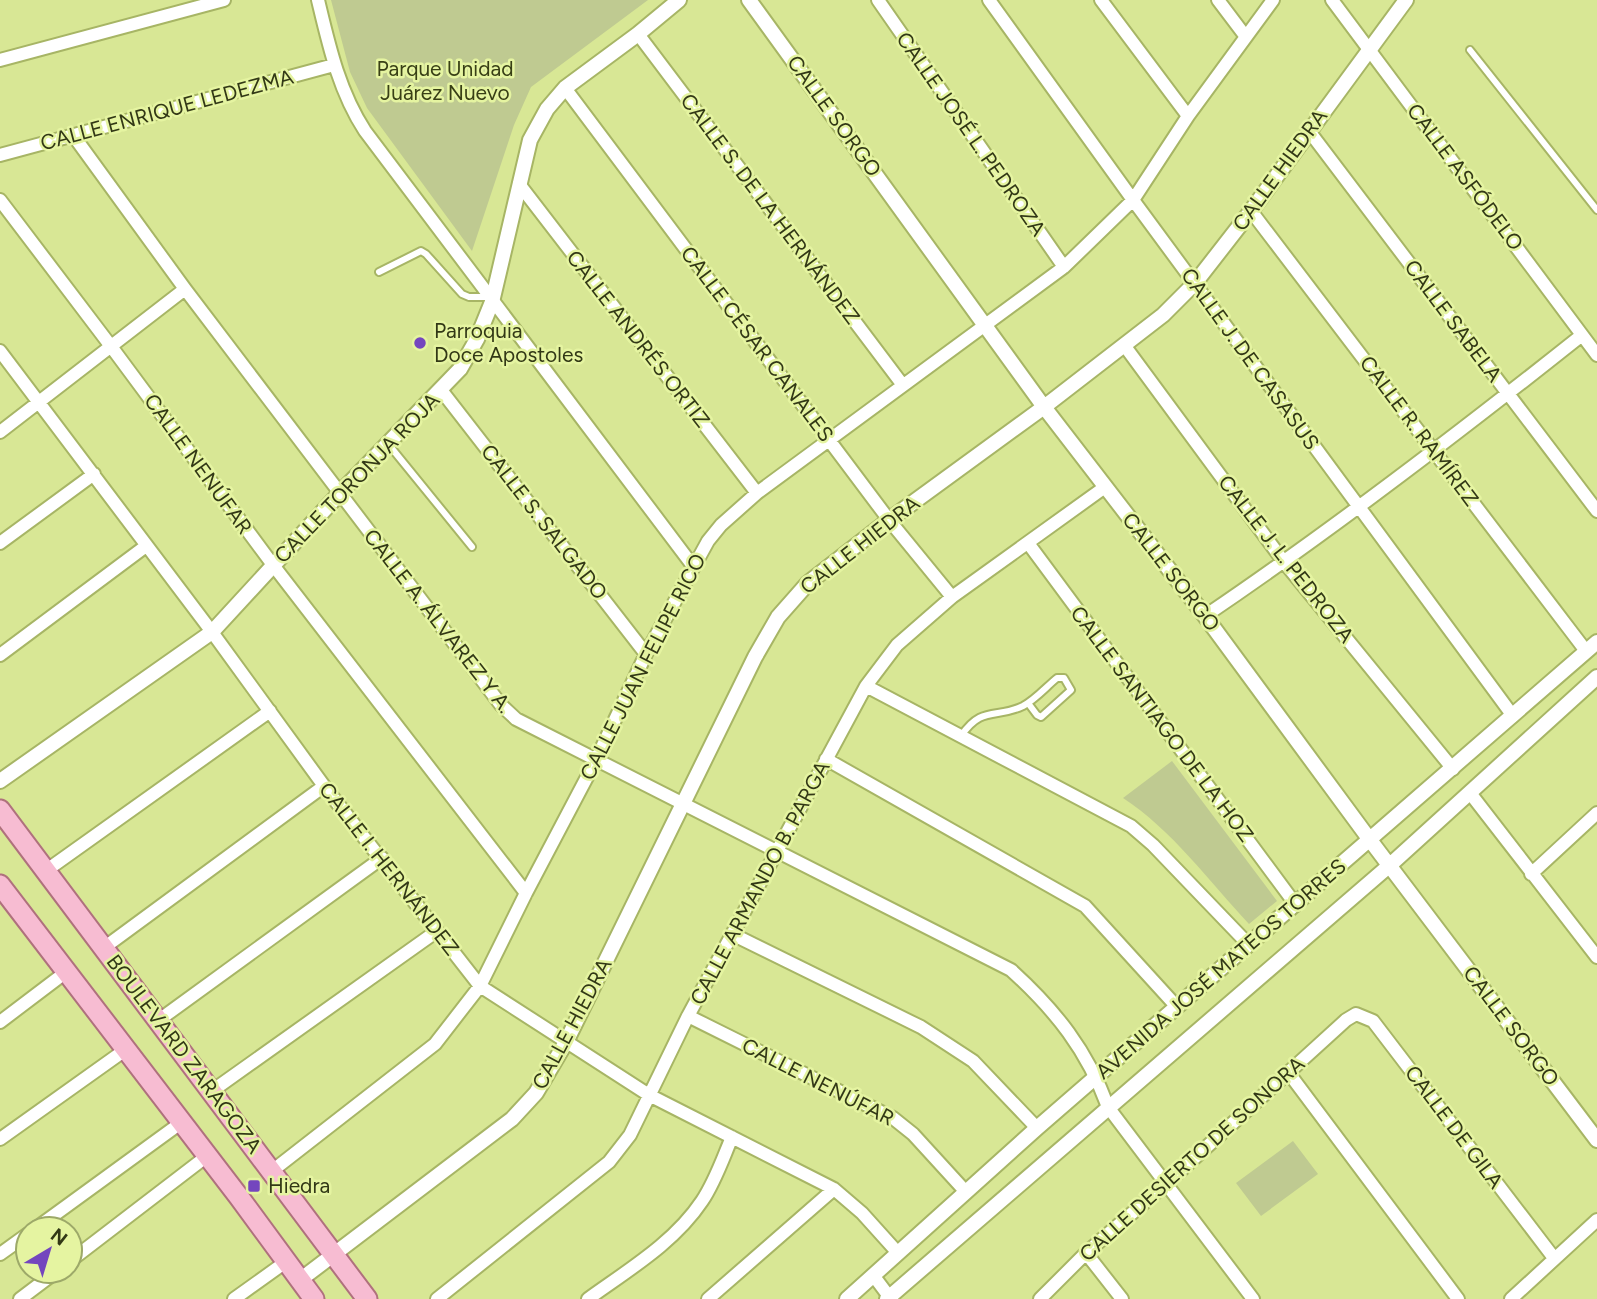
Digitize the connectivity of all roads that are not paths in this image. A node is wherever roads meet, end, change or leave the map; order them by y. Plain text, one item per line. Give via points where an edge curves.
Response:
1 (224, 0) edge
2 (317, 0) edge
3 (679, 0) edge
4 (749, 0) edge
5 (878, 0) edge
6 (989, 0) edge
7 (1101, 0) edge
8 (1218, 0) edge
9 (1273, 0) edge
10 (1332, 0) edge
11 (1406, 0) edge
12 (638, 34) junction
13 (1246, 37) junction
14 (1368, 48) junction
15 (1470, 50) dead end
16 (0, 60) edge
17 (334, 65) junction
18 (565, 88) junction
19 (1188, 116) junction
20 (1309, 131) junction
21 (73, 135) junction
22 (0, 155) edge
23 (519, 184) junction
24 (0, 200) edge
25 (1133, 200) junction
26 (1597, 210) edge
27 (1251, 211) junction
28 (1064, 267) junction
29 (379, 272) dead end
30 (1195, 284) junction
31 (185, 289) junction
32 (490, 299) junction
33 (985, 325) junction
34 (1582, 335) junction
35 (110, 345) junction
36 (1124, 345) junction
37 (0, 351) edge
38 (1597, 355) edge
39 (902, 384) junction
40 (441, 390) junction
41 (1508, 393) junction
42 (40, 402) junction
43 (1044, 407) junction
44 (0, 432) edge
45 (829, 439) junction
46 (388, 445) junction
47 (1433, 450) junction
48 (94, 474) junction
49 (1105, 486) junction
50 (757, 493) junction
51 (339, 494) junction
52 (1358, 505) junction
53 (1597, 511) edge
54 (889, 520) junction
55 (0, 543) edge
56 (1028, 543) junction
57 (145, 547) junction
58 (472, 547) dead end
59 (1284, 562) junction
60 (273, 565) junction
61 (694, 566) junction
62 (952, 597) junction
63 (1205, 616) junction
64 (212, 632) junction
65 (1592, 646) edge
66 (646, 654) junction
67 (0, 655) edge
68 (1597, 677) edge
69 (866, 686) junction
70 (1028, 703) junction
71 (270, 711) junction
72 (1513, 716) junction
73 (961, 736) junction
74 (826, 759) junction
75 (596, 761) junction
76 (1453, 769) junction
77 (0, 781) edge
78 (324, 786) junction
79 (1470, 793) junction
80 (683, 803) junction
81 (0, 810) edge
82 (1597, 813) edge
83 (1370, 840) junction
84 (777, 850) junction
85 (383, 858) junction
86 (1390, 865) junction
87 (47, 870) junction
88 (1531, 874) junction
89 (0, 884) edge
90 (526, 893) junction
91 (1296, 905) junction
92 (6, 906) edge
93 (437, 931) junction
94 (732, 934) junction
95 (1249, 945) junction
96 (105, 947) junction
97 (1597, 957) edge
98 (66, 972) junction
99 (480, 986) junction
100 (1177, 1007) junction
101 (688, 1016) junction
102 (159, 1020) junction
103 (1346, 1020) joint
104 (0, 1022) edge
105 (566, 1042) junction
106 (125, 1050) junction
107 (1288, 1072) junction
108 (1097, 1076) junction
109 (212, 1091) junction
110 (649, 1095) junction
111 (1108, 1107) junction
112 (182, 1122) junction
113 (1037, 1128) junction
114 (732, 1137) junction
115 (0, 1139) edge
116 (1597, 1140) edge
117 (207, 1156) junction
118 (272, 1171) junction
119 (1167, 1183) junction
120 (834, 1189) junction
121 (966, 1192) junction
122 (54, 1215) edge
123 (1597, 1220) edge
124 (84, 1250) edge
125 (1086, 1253) junction
126 (898, 1254) junction
127 (334, 1255) junction
128 (1554, 1258) junction
129 (287, 1261) junction
130 (873, 1275) junction
131 (300, 1280) junction
132 (38, 1285) edge
133 (889, 1298) edge
134 (20, 1299) edge
135 (234, 1299) edge
136 (314, 1299) edge
137 (367, 1299) edge
138 (438, 1299) edge
139 (588, 1299) edge
140 (708, 1299) edge
141 (847, 1299) edge
142 (1040, 1299) edge
143 (1122, 1299) edge
144 (1253, 1299) edge
145 (1458, 1299) edge
146 (1511, 1299) edge

1 - 16 street
2 - 17 street
3 - 12 street, CALLE TORONJA ROJA
4 - 33 street, CALLE SORGO
5 - 28 street, CALLE JOSÉ L. PEDROZA
6 - 25 street, CALLE J. DE CASASUS
7 - 19 street
8 - 13 street
9 - 13 street, CALLE JUAN FELIPE RICO
10 - 14 street, CALLE ASFÓDELO
11 - 14 street, CALLE HIEDRA
12 - 18 street, CALLE TORONJA ROJA
12 - 39 street, CALLE S. DE LA HERNÁNDEZ
13 - 19 street, CALLE JUAN FELIPE RICO
14 - 20 street, CALLE HIEDRA
14 - 34 street, CALLE ASFÓDELO
15 - 26 lane
17 - 21 street, CALLE ENRIQUE LEDEZMA
17 - 32 street via 351,110
18 - 23 street, CALLE TORONJA ROJA via 537,125
18 - 45 street, CALLE CÉSAR CANALES
19 - 25 street, CALLE JUAN FELIPE RICO
20 - 27 street, CALLE HIEDRA
20 - 41 street, CALLE SABELA
21 - 22 street, CALLE ENRIQUE LEDEZMA
21 - 31 street, CALLE A. ÁLVAREZ Y A.
23 - 32 street, CALLE TORONJA ROJA
23 - 50 street, CALLE ANDRÉS ORTIZ
24 - 35 street, CALLE NENÚFAR
25 - 28 street, CALLE JUAN FELIPE RICO
25 - 30 street, CALLE J. DE CASASUS
27 - 30 street, CALLE HIEDRA
27 - 47 street, CALLE R. RAMÍREZ
28 - 33 street, CALLE JUAN FELIPE RICO
29 - 32 lane via 421,251 462,294
30 - 36 street, CALLE HIEDRA
30 - 52 street, CALLE J. DE CASASUS
31 - 35 street
31 - 51 street, CALLE A. ÁLVAREZ Y A.
32 - 40 street, CALLE TORONJA ROJA via 469,356
32 - 61 street
33 - 39 street, CALLE JUAN FELIPE RICO
33 - 43 street, CALLE SORGO
34 - 38 street, CALLE ASFÓDELO
34 - 41 street
35 - 42 street
35 - 60 street, CALLE NENÚFAR
36 - 43 street, CALLE HIEDRA
36 - 59 street, CALLE J. L. PEDROZA
37 - 42 street, CALLE I. HERNÁNDEZ
39 - 45 street, CALLE JUAN FELIPE RICO
40 - 46 street, CALLE TORONJA ROJA
40 - 66 street, CALLE S. SALGADO
41 - 47 street
41 - 53 street, CALLE SABELA
42 - 44 street
42 - 48 street, CALLE I. HERNÁNDEZ
43 - 49 street, CALLE SORGO
43 - 54 street, CALLE HIEDRA
45 - 50 street, CALLE JUAN FELIPE RICO
45 - 54 street, CALLE CÉSAR CANALES
46 - 51 street, CALLE TORONJA ROJA
46 - 58 lane
47 - 52 street
47 - 65 street, CALLE R. RAMÍREZ
48 - 55 street
48 - 57 street, CALLE I. HERNÁNDEZ
49 - 56 street, CALLE ARMANDO B. PARGA
49 - 63 street, CALLE SORGO
50 - 61 street, CALLE JUAN FELIPE RICO via 721,525
51 - 60 street, CALLE TORONJA ROJA
51 - 75 street, CALLE A. ÁLVAREZ Y A. via 501,705 516,719
52 - 59 street
52 - 72 street, CALLE J. DE CASASUS
54 - 62 street, CALLE CÉSAR CANALES
54 - 80 street, CALLE HIEDRA via 808,583 778,617
56 - 62 street, CALLE ARMANDO B. PARGA
56 - 91 street, CALLE SANTIAGO DE LA HOZ
57 - 64 street, CALLE I. HERNÁNDEZ
57 - 67 street
59 - 63 street
59 - 76 street, CALLE J. L. PEDROZA
60 - 64 street, CALLE TORONJA ROJA
60 - 90 street, CALLE NENÚFAR
61 - 66 street, CALLE JUAN FELIPE RICO
62 - 69 street, CALLE ARMANDO B. PARGA via 897,645
63 - 83 street, CALLE SORGO
64 - 71 street, CALLE I. HERNÁNDEZ
64 - 77 street, CALLE TORONJA ROJA
65 - 72 street, AVENIDA JOSÉ MATEOS TORRES
66 - 75 street, CALLE JUAN FELIPE RICO
68 - 79 street, AVENIDA JOSÉ MATEOS TORRES
69 - 73 street
69 - 74 street, CALLE ARMANDO B. PARGA
70 - 70 lane via 1041,716 1071,690 1061,676
70 - 73 lane via 982,715
71 - 78 street, CALLE I. HERNÁNDEZ
71 - 87 street
72 - 76 street, AVENIDA JOSÉ MATEOS TORRES
73 - 95 street via 1131,826
74 - 84 street, CALLE ARMANDO B. PARGA
74 - 100 street via 1086,906
75 - 80 street, CALLE A. ÁLVAREZ Y A.
75 - 90 street, CALLE JUAN FELIPE RICO
76 - 83 street, AVENIDA JOSÉ MATEOS TORRES
78 - 85 street, CALLE I. HERNÁNDEZ
78 - 96 street
79 - 86 street, AVENIDA JOSÉ MATEOS TORRES
79 - 88 street
80 - 84 street, CALLE A. ÁLVAREZ Y A.
80 - 105 street, CALLE HIEDRA
81 - 87 main road, BOULEVARD ZARAGOZA
82 - 88 street
83 - 86 street, CALLE SORGO
83 - 91 street, AVENIDA JOSÉ MATEOS TORRES
84 - 94 street, CALLE ARMANDO B. PARGA
84 - 108 street, CALLE A. ÁLVAREZ Y A. via 1011,970 1075,1040
85 - 93 street, CALLE I. HERNÁNDEZ
85 - 102 street
86 - 111 street, AVENIDA JOSÉ MATEOS TORRES
86 - 116 street, CALLE SORGO
87 - 96 main road, BOULEVARD ZARAGOZA
88 - 97 street
89 - 92 main road, BOULEVARD ZARAGOZA
90 - 99 street, CALLE JUAN FELIPE RICO
91 - 95 street, AVENIDA JOSÉ MATEOS TORRES
92 - 98 main road, BOULEVARD ZARAGOZA
93 - 99 street, CALLE I. HERNÁNDEZ
93 - 109 street
94 - 101 street, CALLE ARMANDO B. PARGA
94 - 113 street via 931,1034 973,1061
95 - 100 street, AVENIDA JOSÉ MATEOS TORRES
96 - 102 main road, BOULEVARD ZARAGOZA
98 - 104 street
98 - 106 main road, BOULEVARD ZARAGOZA
99 - 105 street, CALLE I. HERNÁNDEZ
99 - 118 street, CALLE JUAN FELIPE RICO via 435,1044
100 - 108 street, AVENIDA JOSÉ MATEOS TORRES
101 - 110 street, CALLE ARMANDO B. PARGA
101 - 121 street, CALLE NENÚFAR via 893,1118 914,1134
102 - 109 main road, BOULEVARD ZARAGOZA
103 - 107 street, CALLE DESIERTO DE SONORA
103 - 128 street, CALLE DE GILA via 1356,1014 1373,1021
105 - 110 street, CALLE I. HERNÁNDEZ
105 - 127 street, CALLE HIEDRA via 536,1093 512,1119
106 - 112 main road, BOULEVARD ZARAGOZA
106 - 115 street
107 - 119 street, CALLE DESIERTO DE SONORA
107 - 145 street
108 - 111 street, CALLE A. ÁLVAREZ Y A.
108 - 113 street, AVENIDA JOSÉ MATEOS TORRES
109 - 118 main road, BOULEVARD ZARAGOZA
110 - 114 street, CALLE I. HERNÁNDEZ
110 - 138 street, CALLE ARMANDO B. PARGA via 630,1135 609,1162
111 - 119 street, CALLE A. ÁLVAREZ Y A.
111 - 133 street, AVENIDA JOSÉ MATEOS TORRES
112 - 117 main road, BOULEVARD ZARAGOZA
112 - 122 street
113 - 121 street, AVENIDA JOSÉ MATEOS TORRES
114 - 120 street, CALLE I. HERNÁNDEZ
114 - 139 street via 704,1199 688,1219 654,1251
117 - 124 street
117 - 129 main road, BOULEVARD ZARAGOZA
118 - 127 main road, BOULEVARD ZARAGOZA
119 - 125 street, CALLE DESIERTO DE SONORA
119 - 144 street, CALLE A. ÁLVAREZ Y A.
120 - 126 street, CALLE I. HERNÁNDEZ
120 - 140 street
121 - 126 street, AVENIDA JOSÉ MATEOS TORRES
123 - 128 street
125 - 142 street, CALLE DESIERTO DE SONORA
125 - 143 street
126 - 130 street, AVENIDA JOSÉ MATEOS TORRES
127 - 131 street, CALLE HIEDRA
127 - 137 main road, BOULEVARD ZARAGOZA
128 - 146 street
129 - 131 main road, BOULEVARD ZARAGOZA
129 - 135 street
130 - 133 street
130 - 141 street, AVENIDA JOSÉ MATEOS TORRES
131 - 136 main road, BOULEVARD ZARAGOZA
132 - 134 street

